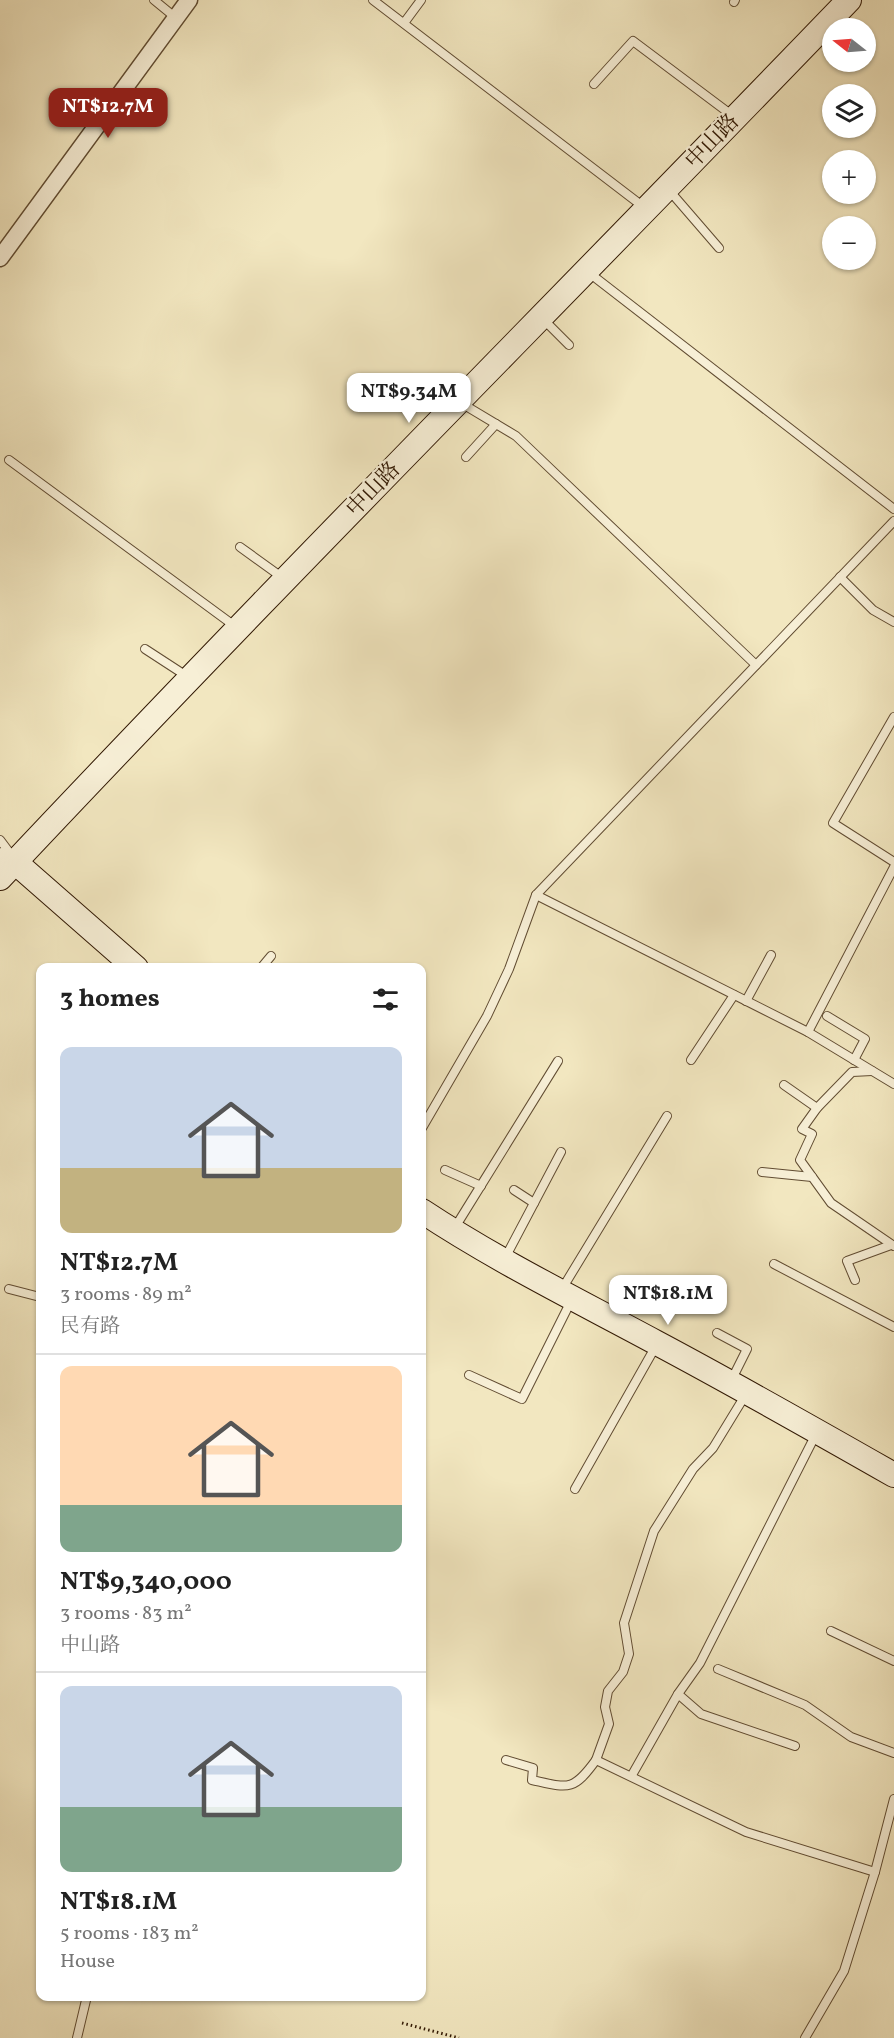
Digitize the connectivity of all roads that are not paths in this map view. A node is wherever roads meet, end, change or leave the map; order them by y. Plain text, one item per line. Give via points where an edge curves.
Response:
1 (154, 0) edge
2 (189, 0) edge
3 (373, 0) edge
4 (421, 0) edge
5 (846, 1) edge
6 (176, 18) junction
7 (404, 23) junction
8 (594, 84) dead end
9 (88, 105) dead end
10 (103, 117) junction
11 (736, 118) junction
12 (668, 189) junction
13 (648, 210) junction
14 (719, 248) dead end
15 (0, 258) edge
16 (587, 271) junction
17 (542, 318) junction
18 (569, 345) dead end
19 (459, 402) junction
20 (496, 424) junction
21 (466, 457) dead end
22 (9, 460) dead end
23 (894, 509) edge
24 (894, 521) edge
25 (240, 547) dead end
26 (840, 578) junction
27 (286, 580) junction
28 (894, 622) edge
29 (238, 629) junction
30 (145, 649) dead end
31 (756, 665) junction
32 (190, 679) junction
33 (894, 717) edge
34 (0, 840) edge
35 (894, 862) edge
36 (5, 866) edge
37 (894, 867) edge
38 (536, 895) junction
39 (771, 955) dead end
40 (271, 956) dead end
41 (130, 963) edge
42 (265, 963) edge
43 (734, 995) junction
44 (746, 1001) junction
45 (827, 1016) dead end
46 (808, 1032) junction
47 (691, 1060) dead end
48 (854, 1060) junction
49 (558, 1061) dead end
50 (872, 1071) junction
51 (894, 1084) edge
52 (784, 1085) dead end
53 (817, 1107) junction
54 (667, 1116) dead end
55 (426, 1121) edge
56 (561, 1152) dead end
57 (445, 1170) dead end
58 (762, 1172) dead end
59 (812, 1177) junction
60 (481, 1186) junction
61 (514, 1190) dead end
62 (534, 1203) junction
63 (426, 1214) edge
64 (453, 1232) junction
65 (893, 1245) edge
66 (504, 1260) junction
67 (774, 1264) dead end
68 (855, 1280) dead end
69 (9, 1289) dead end
70 (36, 1295) edge
71 (566, 1295) junction
72 (894, 1327) edge
73 (717, 1333) dead end
74 (658, 1344) junction
75 (469, 1375) dead end
76 (738, 1388) junction
77 (818, 1431) junction
78 (894, 1475) edge
79 (575, 1489) dead end
80 (831, 1631) dead end
81 (894, 1661) edge
82 (718, 1669) dead end
83 (678, 1694) junction
84 (795, 1746) dead end
85 (894, 1753) edge
86 (506, 1760) dead end
87 (596, 1760) junction
88 (632, 1775) junction
89 (894, 1799) edge
90 (875, 1872) junction
91 (86, 2001) edge
92 (77, 2038) edge
93 (805, 2038) edge

1 - 6 lane
2 - 6 street
3 - 7 lane
4 - 7 lane
5 - 11 main road, 中山路
6 - 10 street
7 - 13 lane
8 - 11 lane via 633,41
9 - 10 lane
10 - 15 street
11 - 12 main road, 中山路
12 - 13 main road, 中山路
12 - 14 lane
13 - 16 main road, 中山路
16 - 17 main road, 中山路
16 - 23 lane
17 - 18 lane
17 - 19 main road, 中山路
19 - 20 lane
19 - 27 main road, 中山路
20 - 21 lane
20 - 31 lane via 516,436
22 - 29 lane
24 - 26 lane
25 - 27 lane
26 - 28 lane via 873,610
26 - 31 lane
27 - 29 main road, 中山路
29 - 32 main road, 中山路
30 - 32 lane
31 - 38 lane
32 - 36 main road, 中山路
33 - 35 lane via 833,823
34 - 36 lane
36 - 41 main road
37 - 46 lane
38 - 43 lane
38 - 55 lane via 487,1016
39 - 44 lane
40 - 42 lane
43 - 44 lane
43 - 47 lane
44 - 46 lane
45 - 48 lane via 865,1039
46 - 48 lane
48 - 50 lane
49 - 60 lane
50 - 51 lane
50 - 53 lane via 852,1072
52 - 53 lane
53 - 59 lane via 802,1129 812,1134 800,1160
54 - 71 lane
56 - 62 lane
57 - 60 lane
58 - 59 lane
59 - 65 lane via 831,1203
60 - 64 lane
61 - 62 lane
62 - 66 lane
63 - 64 main road
64 - 66 main road
65 - 68 lane via 847,1261
66 - 71 main road
67 - 72 lane
69 - 70 lane
71 - 74 main road
71 - 75 lane via 522,1399
73 - 76 lane via 747,1349
74 - 76 main road
74 - 79 lane
76 - 77 main road
76 - 87 lane via 712,1448 693,1468 654,1531 624,1623 629,1654 623,1672 608,1691 605,1707 609,1724
77 - 78 main road
77 - 83 lane via 700,1663
80 - 81 lane
82 - 85 lane via 805,1705 851,1737
83 - 84 lane via 700,1714
83 - 88 lane
86 - 87 lane via 533,1768 532,1780 564,1787 581,1781
87 - 88 lane
88 - 90 lane via 746,1832
89 - 90 lane
90 - 93 lane via 844,1971
91 - 92 lane

